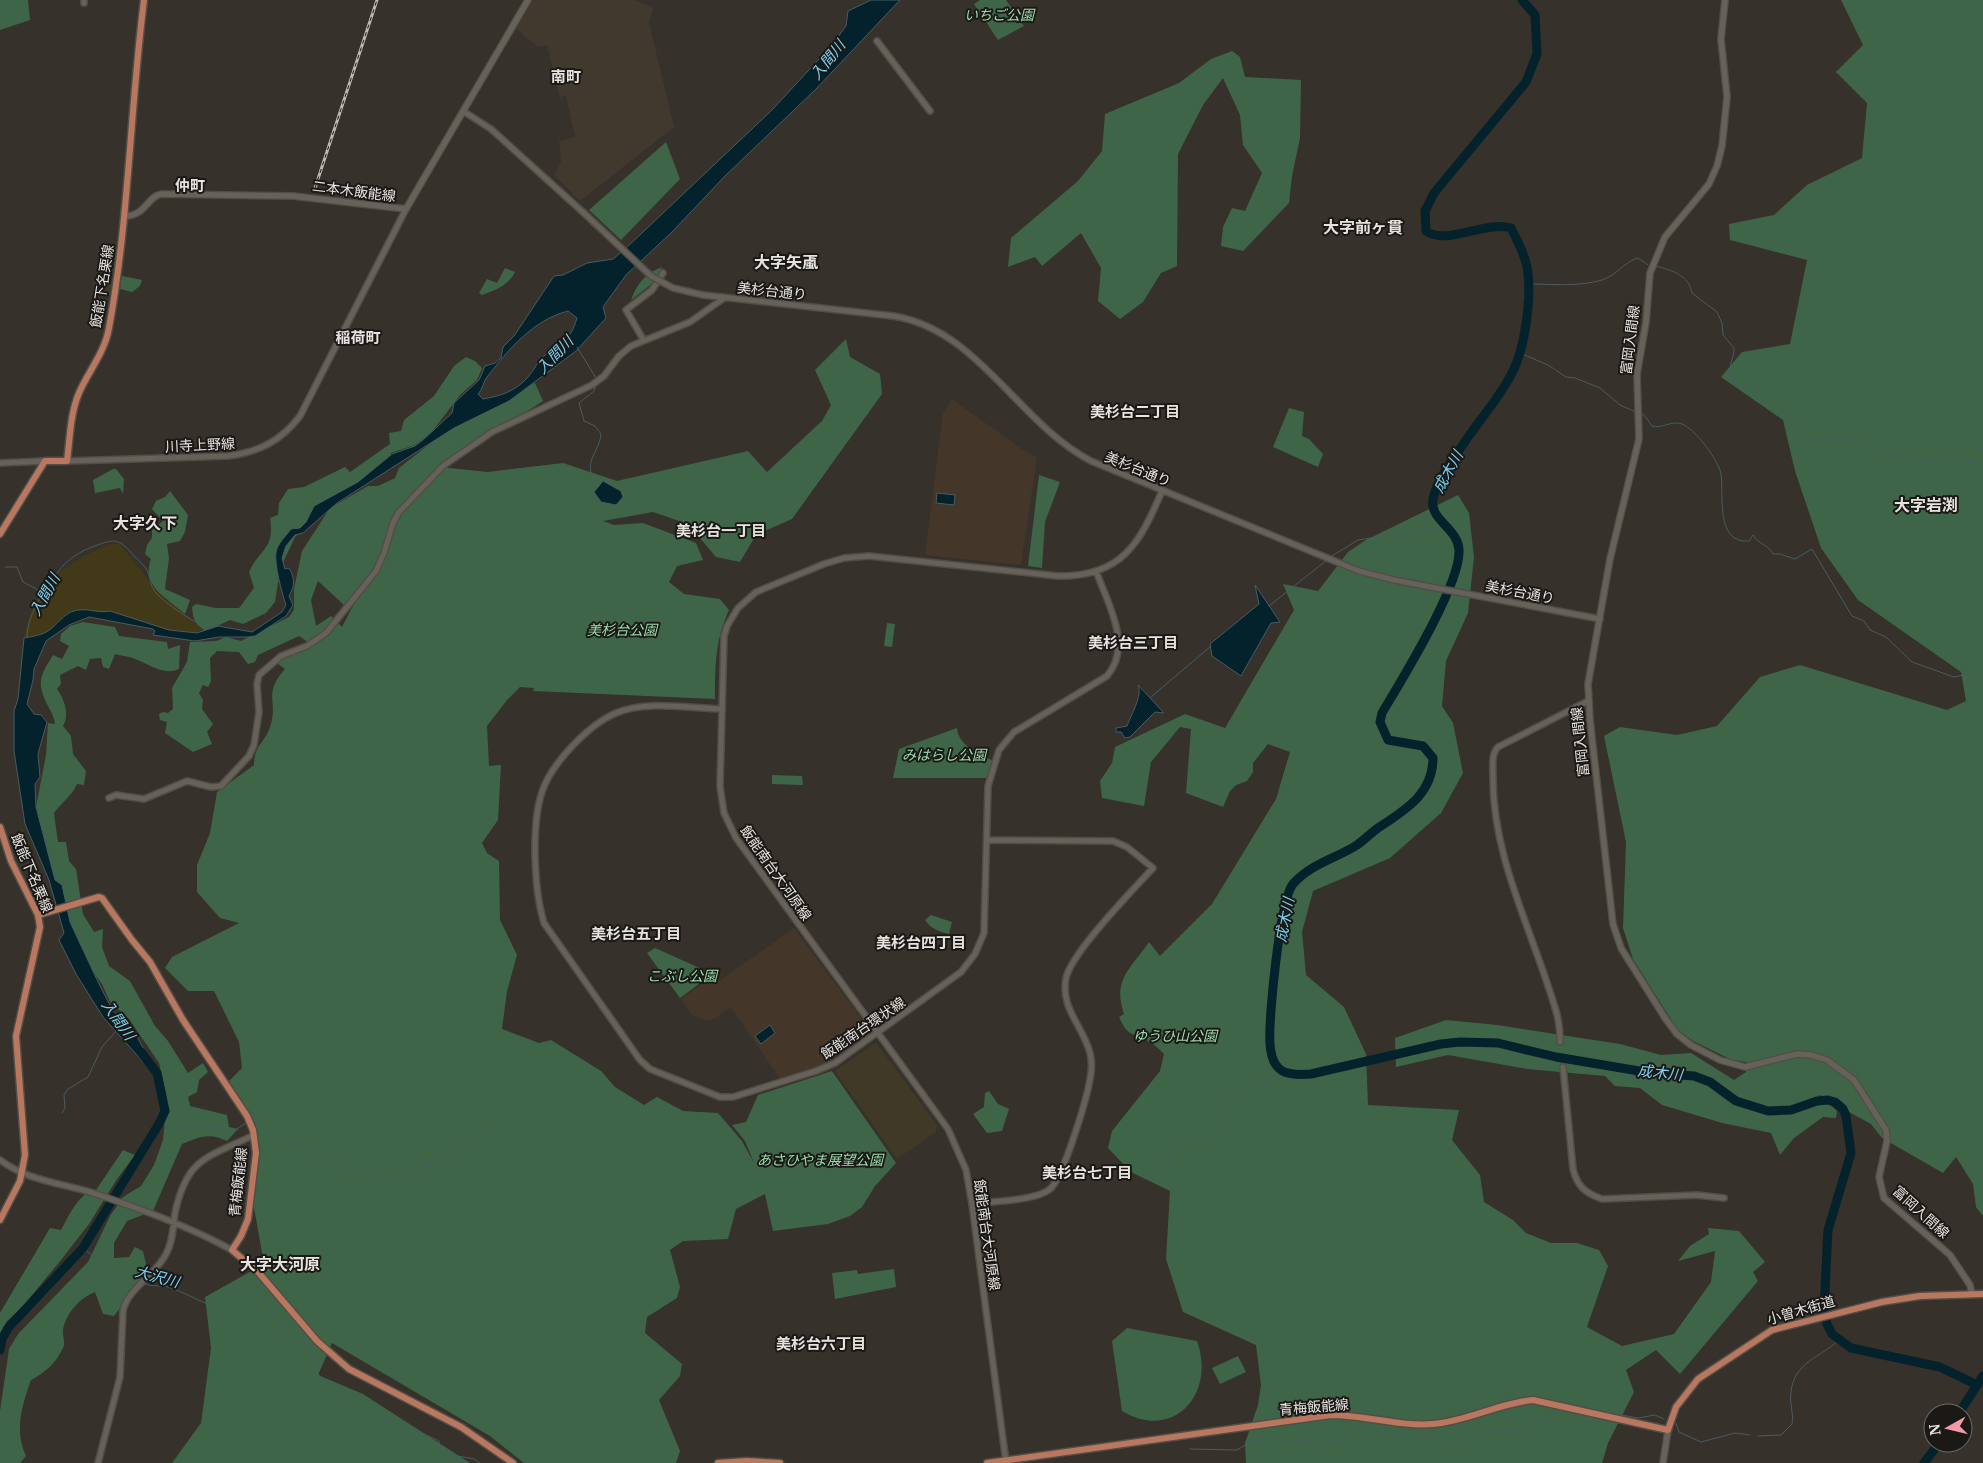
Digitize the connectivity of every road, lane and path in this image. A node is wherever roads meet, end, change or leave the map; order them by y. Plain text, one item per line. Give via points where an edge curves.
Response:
1 (144, 0) edge
2 (528, 0) edge
3 (1725, 0) edge
4 (877, 41) dead end
5 (463, 111) junction
6 (930, 111) dead end
7 (406, 210) junction
8 (124, 216) junction
9 (663, 273) dead end
10 (724, 298) junction
11 (643, 339) junction
12 (67, 460) junction
13 (45, 461) junction
14 (0, 464) edge
15 (1162, 491) junction
16 (0, 534) edge
17 (1096, 571) junction
18 (1600, 619) junction
19 (1588, 701) junction
20 (721, 709) junction
21 (109, 798) dead end
22 (0, 827) edge
23 (987, 840) junction
24 (38, 915) junction
25 (878, 1032) junction
26 (1560, 1042) dead end
27 (1563, 1067) dead end
28 (254, 1135) junction
29 (0, 1160) edge
30 (22, 1174) junction
31 (1724, 1198) dead end
32 (972, 1204) junction
33 (0, 1220) edge
34 (174, 1222) junction
35 (232, 1250) junction
36 (1972, 1294) junction
37 (1983, 1294) edge
38 (1668, 1430) junction
39 (1006, 1462) edge
40 (98, 1463) edge
41 (513, 1463) edge
42 (718, 1463) edge
43 (780, 1463) edge
44 (987, 1463) edge
45 (1663, 1463) edge

1 - 8 main road, 飯能下名栗線
2 - 5 main road, 二本木飯能線
3 - 18 main road, 富岡入間線 via 1721,39 1727,107 1720,156 1709,184 1670,230 1652,264 1637,374 1639,439 1610,558
4 - 6 street
5 - 7 main road, 二本木飯能線
5 - 10 street, 美杉台通り, bridge via 491,129 662,283
7 - 8 main road, 二本木飯能線 via 293,196 162,194 155,196 139,212
7 - 12 street, 川寺上野線 via 304,408 279,438 252,452 228,456
8 - 12 main road, 飯能下名栗線 via 109,330 75,403
9 - 11 street via 652,290 626,310
10 - 11 street via 682,326
10 - 15 street, 美杉台通り via 893,316 930,326 954,340 1066,447 1091,462
11 - 21 street via 626,349 593,384 492,432 432,476 395,518 376,571 326,633 281,656 259,674 259,712 254,746 250,756 221,786 187,781 144,799
12 - 13 main road
13 - 14 street
13 - 16 main road
15 - 17 street, 飯能南台大河原線 via 1148,525 1135,544 1123,556
15 - 18 street, 美杉台通り via 1340,564 1378,576
17 - 20 street, 飯能南台大河原線 via 1079,576 1058,576 870,556 824,564 761,589 738,608 727,626 723,644
17 - 23 street, 飯能南台環状線 via 1119,638 1116,663 1107,676 1014,732 998,750 988,786
18 - 19 main road, 富岡入間線
19 - 26 street via 1504,743 1495,750 1493,757 1493,802 1498,831 1512,883 1557,1013
19 - 36 main road, 富岡入間線 via 1614,932 1665,1018 1677,1034 1692,1045 1738,1066 1753,1066 1805,1054 1827,1060 1848,1074 1866,1096 1886,1130 1887,1141 1879,1178 1884,1198 1950,1255 1970,1285
20 - 25 street, 飯能南台大河原線 via 720,786 729,824 768,883
20 - 25 street, 飯能南台環状線 via 654,707 615,714 585,735 560,760 542,790 537,814 537,891 544,923 640,1060 650,1069 720,1097 743,1096 825,1068
22 - 24 main road, 飯能下名栗線 via 10,861
23 - 25 street, 飯能南台環状線 via 985,924 976,954 961,972
23 - 32 street via 1113,841 1127,846 1152,868 1076,957 1066,977 1067,1004 1089,1048 1092,1066 1060,1176 1051,1189 1039,1195
24 - 28 main road, 青梅飯能線 via 102,898 150,962 188,1028 247,1116
24 - 30 main road, 飯能下名栗線 via 40,931 16,1036 25,1147
25 - 32 street, 飯能南台大河原線 via 948,1129 966,1170
27 - 31 street via 1573,1169 1581,1188 1602,1199 1697,1195
28 - 34 street via 195,1165 182,1191
28 - 35 main road, 青梅飯能線 via 256,1153 248,1219
29 - 30 street
30 - 33 main road, 飯能下名栗線
30 - 34 street via 89,1192
32 - 39 street, 飯能南台大河原線
34 - 35 street
34 - 40 street via 167,1254 124,1306 120,1377
35 - 41 main road via 259,1273 311,1335 344,1365 461,1427
36 - 37 main road, 小曽木街道
36 - 38 main road, 小曽木街道 via 1910,1297 1772,1330 1698,1379 1676,1407
38 - 39 main road, 青梅飯能線 via 1533,1400 1432,1424 1331,1415
38 - 45 main road
39 - 44 main road, 青梅飯能線
42 - 43 main road

